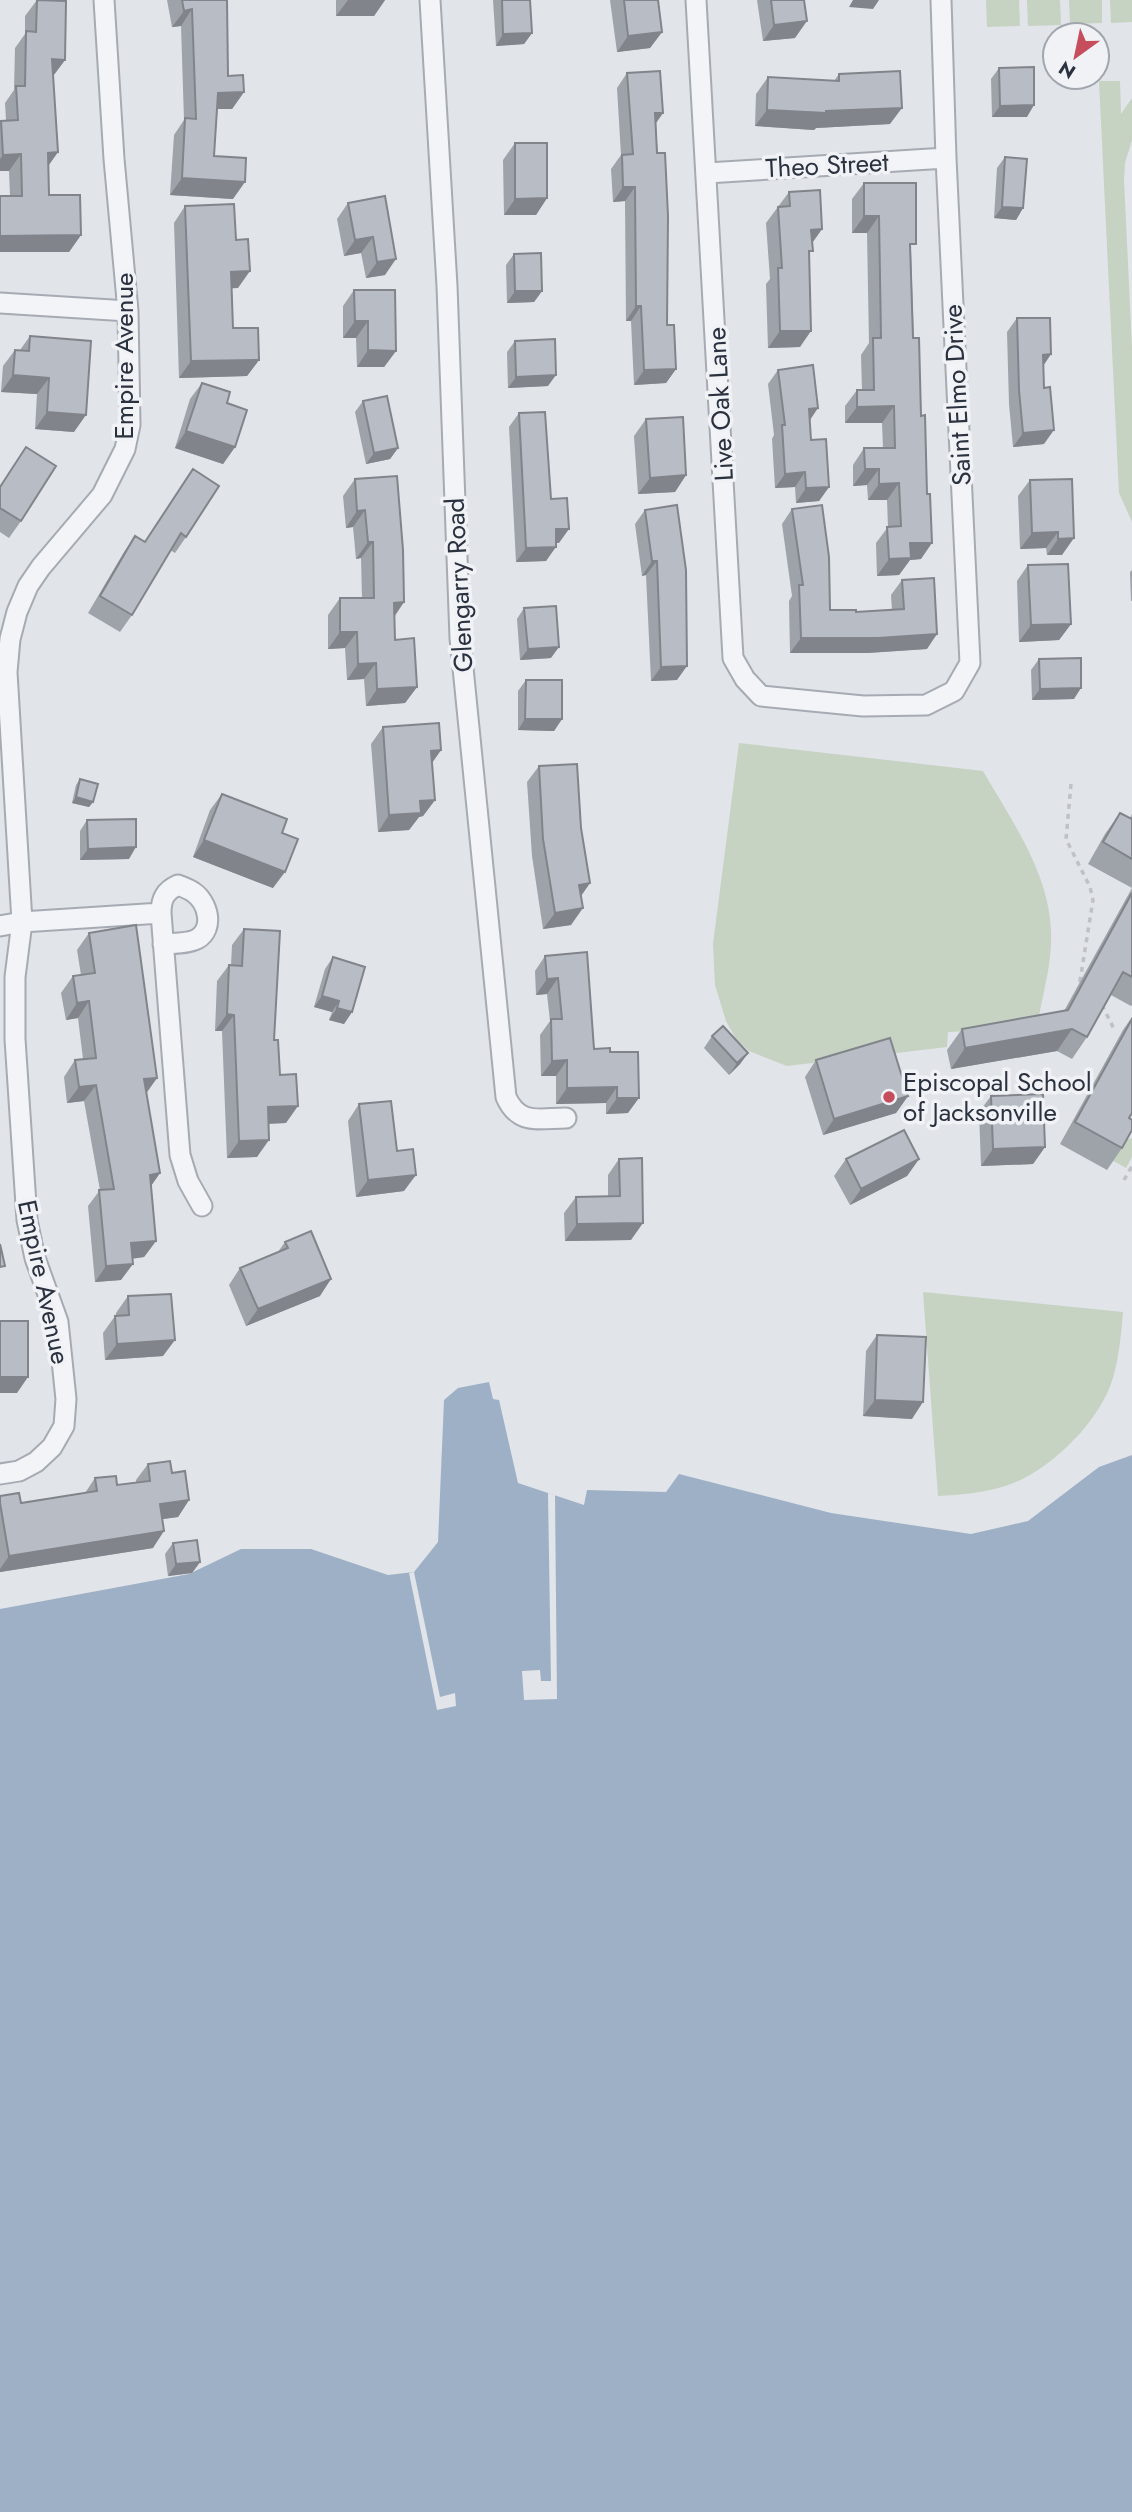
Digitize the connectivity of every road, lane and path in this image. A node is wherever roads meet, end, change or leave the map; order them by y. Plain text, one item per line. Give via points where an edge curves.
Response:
1 (104, 0) edge
2 (430, 0) edge
3 (696, 0) edge
4 (941, 0) edge
5 (946, 158) junction
6 (707, 173) junction
7 (0, 303) edge
8 (128, 311) junction
9 (863, 706) joint
10 (1071, 784) dead end
11 (161, 913) junction
12 (22, 922) junction
13 (0, 926) edge
14 (163, 944) junction
15 (1087, 991) edge
16 (1096, 999) edge
17 (1114, 1029) dead end
18 (566, 1118) dead end
19 (1132, 1166) edge
20 (1124, 1180) dead end
21 (202, 1206) dead end
22 (0, 1474) edge

1 - 8 street, Empire Avenue
2 - 18 street, Glengarry Road via 447,286 460,638 506,1097 512,1111 522,1118
3 - 6 street, Live Oak Lane
4 - 5 street, Saint Elmo Drive
5 - 6 street, Theo Street
5 - 9 street, Saint Elmo Drive via 970,663 954,691 926,705
6 - 9 street, Live Oak Lane via 733,658 761,696
7 - 8 street
8 - 12 street, Empire Avenue via 130,425 125,449 102,495 28,586 10,639 6,672
10 - 15 path via 1066,839 1093,900 1080,981
11 - 12 street
11 - 14 street
11 - 14 street via 163,896 178,885 193,891 205,904 208,919 198,939
12 - 13 street
12 - 22 street, Empire Avenue via 15,977 15,1039 27,1220 58,1322 66,1399 64,1426 52,1447 19,1471
14 - 21 street via 180,1155
16 - 17 path
19 - 20 path

